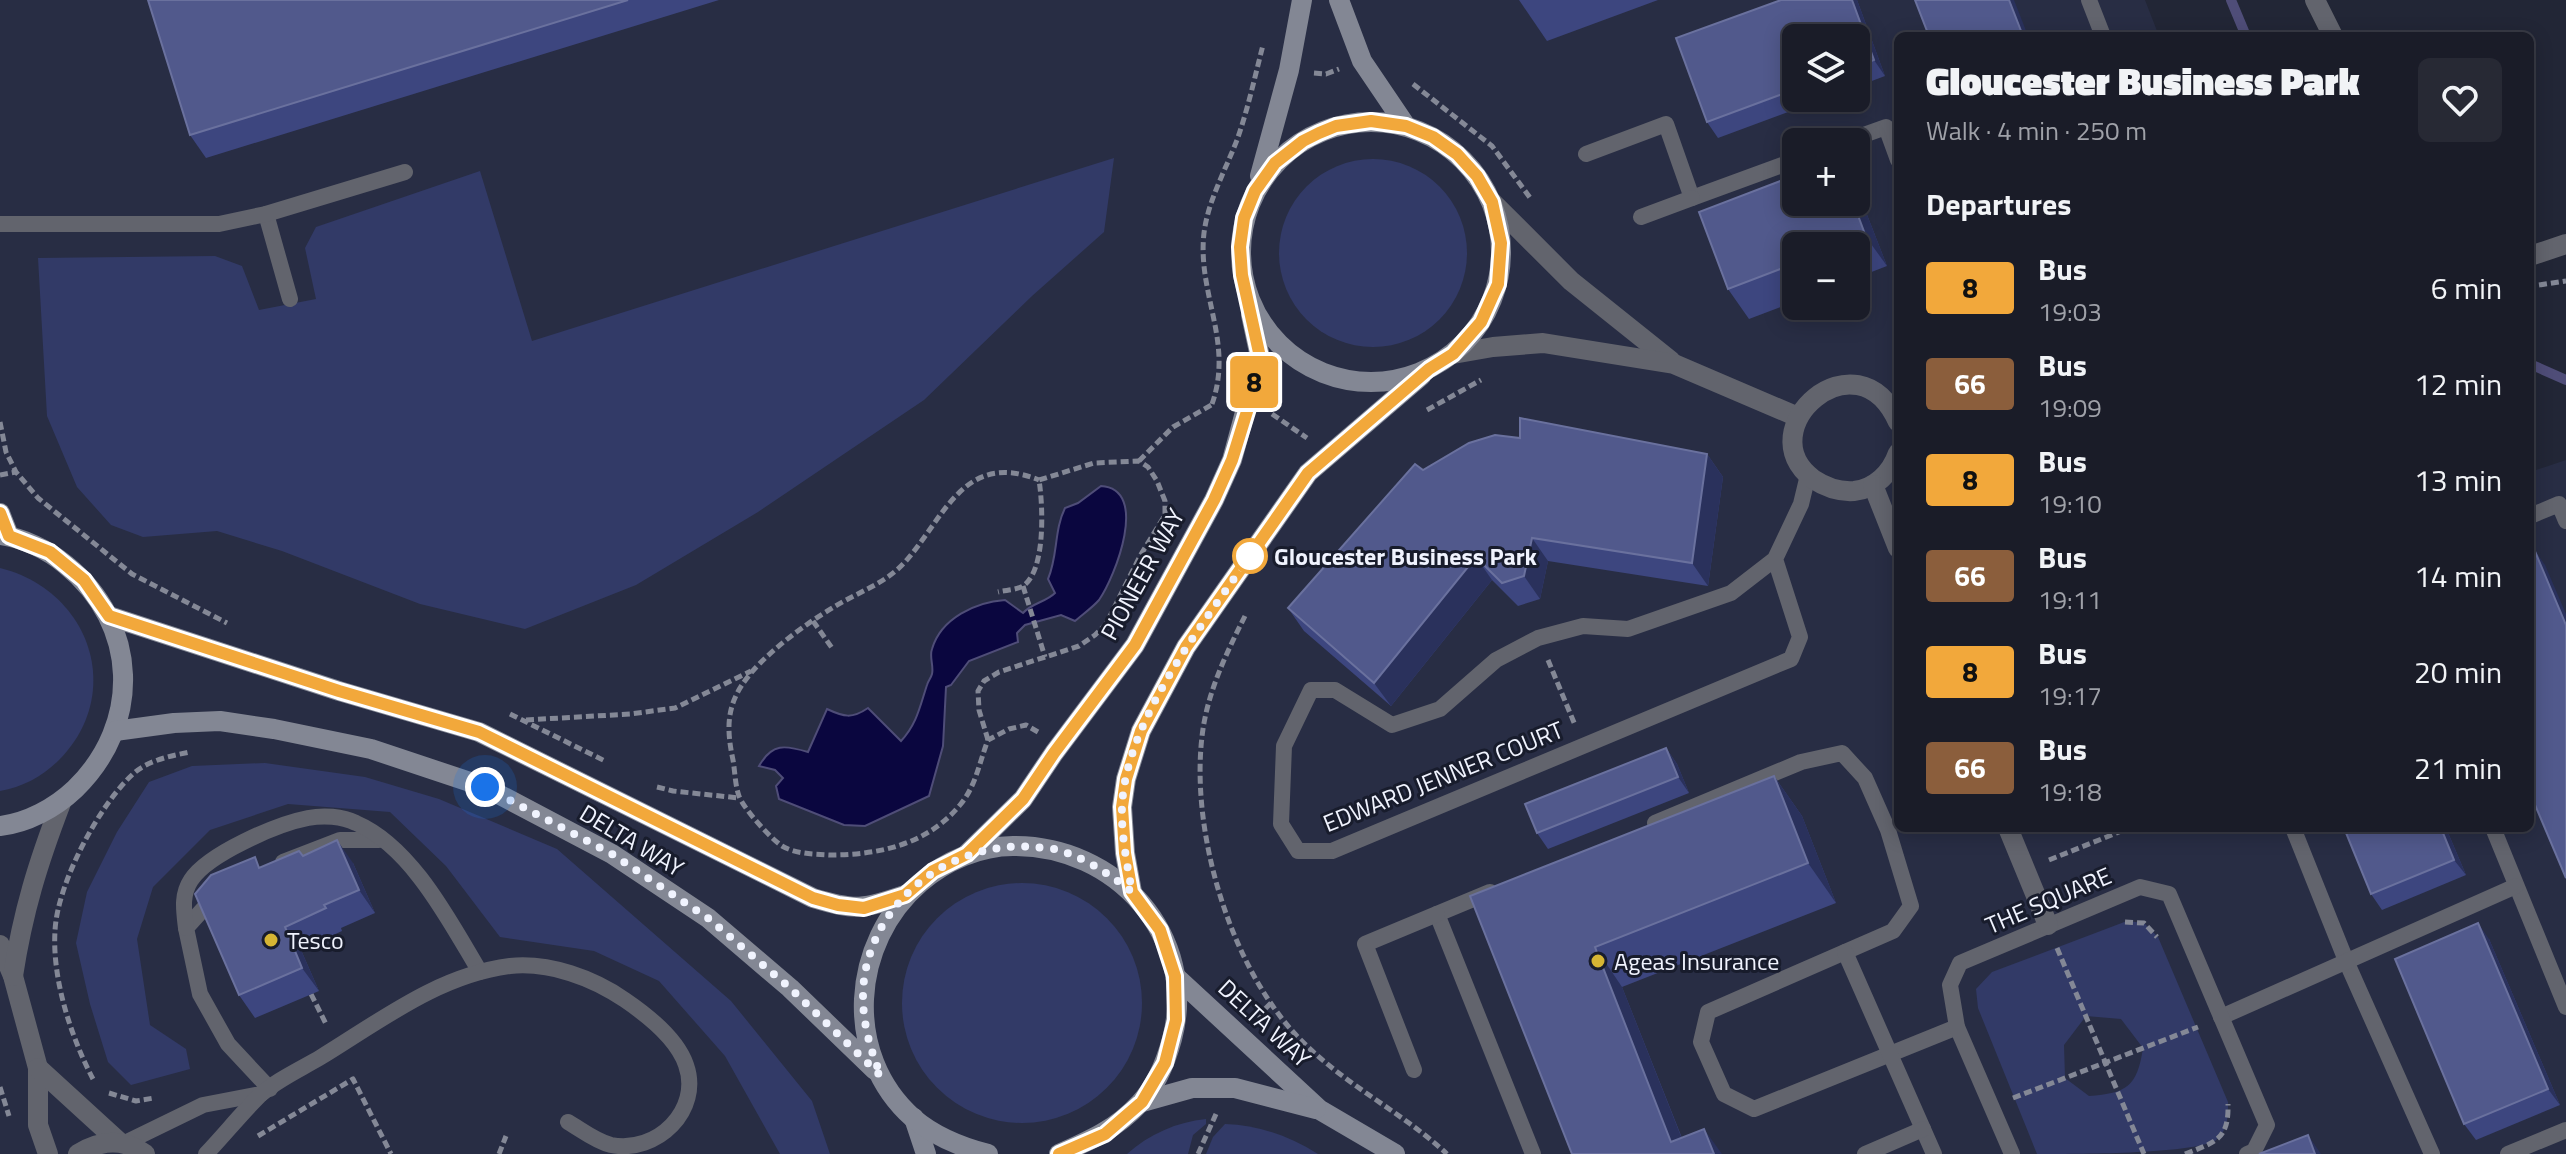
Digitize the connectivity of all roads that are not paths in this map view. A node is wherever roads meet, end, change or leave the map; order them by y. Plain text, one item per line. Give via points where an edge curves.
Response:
1 (1302, 0) edge
2 (1339, 0) edge
3 (2089, 0) edge
4 (2315, 0) edge
5 (2101, 32) edge
6 (2331, 32) edge
7 (1406, 126) junction
8 (1870, 133) edge
9 (1894, 149) edge
10 (1586, 154) dead end
11 (1782, 165) edge
12 (405, 172) dead end
13 (1255, 191) junction
14 (1692, 198) junction
15 (1492, 202) junction
16 (266, 214) junction
17 (1641, 217) dead end
18 (0, 224) edge
19 (2566, 244) edge
20 (2534, 255) edge
21 (1242, 275) junction
22 (290, 299) dead end
23 (1453, 354) junction
24 (1674, 364) junction
25 (1429, 369) junction
26 (1894, 414) edge
27 (1798, 417) junction
28 (1894, 460) edge
29 (1808, 475) junction
30 (1873, 485) junction
31 (0, 513) edge
32 (2534, 514) edge
33 (2566, 521) edge
34 (4, 536) edge
35 (1894, 538) edge
36 (1775, 559) junction
37 (109, 616) junction
38 (115, 731) junction
39 (61, 803) junction
40 (0, 826) edge
41 (1643, 828) edge
42 (2010, 832) edge
43 (2295, 832) edge
44 (2495, 832) edge
45 (385, 840) junction
46 (967, 854) junction
47 (263, 871) edge
48 (235, 883) edge
49 (2516, 886) junction
50 (1503, 887) edge
51 (1132, 892) junction
52 (905, 895) junction
53 (1437, 914) junction
54 (2048, 925) junction
55 (186, 928) junction
56 (0, 945) edge
57 (1845, 952) junction
58 (2347, 963) junction
59 (480, 972) junction
60 (13, 976) junction
61 (1175, 976) junction
62 (2566, 1007) edge
63 (2221, 1017) junction
64 (1957, 1027) junction
65 (1891, 1053) junction
66 (38, 1068) junction
67 (1414, 1070) dead end
68 (881, 1076) junction
69 (266, 1091) junction
70 (1142, 1102) junction
71 (1320, 1110) junction
72 (914, 1118) junction
73 (568, 1122) dead end
74 (1923, 1129) junction
75 (2566, 1130) edge
76 (1105, 1134) junction
77 (122, 1143) junction
78 (48, 1154) edge
79 (78, 1154) edge
80 (145, 1154) edge
81 (206, 1154) edge
82 (926, 1154) edge
83 (988, 1154) edge
84 (1059, 1154) edge
85 (1088, 1154) edge
86 (1395, 1154) edge
87 (1533, 1154) edge
88 (1865, 1154) edge
89 (1934, 1154) edge
90 (2012, 1154) edge
91 (2247, 1154) edge
92 (2432, 1154) edge
93 (2508, 1154) edge

1 - 13 street via 1289,70
2 - 7 street via 1362,61
3 - 5 lane
4 - 6 street
7 - 13 street via 1371,121 1336,126 1303,141 1275,163
7 - 15 street via 1457,154
8 - 9 lane via 1886,127
10 - 14 lane via 1666,124
11 - 14 lane
12 - 16 lane
13 - 21 street via 1244,218
14 - 17 lane
15 - 23 street via 1501,243 1498,284 1481,322
15 - 24 street via 1571,281
16 - 18 lane via 219,224
16 - 22 lane
19 - 20 street
21 - 25 street via 1266,331 1312,369 1371,382
21 - 46 street, PIONEER WAY via 1260,357 1232,460 1214,500 1135,645 1023,799
23 - 24 street via 1543,343
23 - 25 street
24 - 27 street
25 - 51 street via 1308,473 1186,647 1141,731 1126,779 1122,807
26 - 27 street via 1879,395 1848,385 1818,393
27 - 29 street via 1794,447
28 - 30 street
29 - 30 street via 1839,491
29 - 36 lane via 1801,504
30 - 35 street
31 - 34 street
32 - 33 lane via 2559,504
34 - 37 street via 50,552 84,580
36 - 36 lane, EDWARD JENNER COURT via 1800,637 1791,659 1332,851 1298,851 1281,824 1284,746 1311,690 1335,690 1392,725 1440,709 1496,660 1538,638 1583,626 1628,629 1731,593
37 - 38 street via 121,654 123,693
37 - 52 street, DELTA WAY via 479,732 813,898 864,908
38 - 39 street via 93,771
38 - 68 street, DELTA WAY via 220,721 274,729 371,749 485,787 612,854 708,918
39 - 40 street via 15,825
39 - 60 street via 34,874
41 - 57 lane via 1801,762 1842,753 1865,778 1911,906 1893,931
42 - 54 street
43 - 58 lane
44 - 49 lane
45 - 47 lane via 340,840
45 - 55 lane via 355,822 311,817 223,852 188,883 183,901
45 - 59 lane via 420,879
46 - 51 street via 1011,845 1055,849 1096,864
46 - 52 street via 933,871
48 - 55 lane via 221,889
49 - 58 lane
49 - 62 lane
50 - 53 lane
51 - 61 street via 1160,930
52 - 68 street via 881,929 866,968 863,1010
53 - 67 lane via 1365,944
53 - 87 lane
54 - 63 lane, THE SQUARE via 2140,887 2169,894
54 - 64 lane, THE SQUARE via 1960,963 1950,985
55 - 69 lane via 200,994 228,1044
56 - 60 street
57 - 65 lane
57 - 65 lane via 1708,1012 1701,1042 1712,1071 1724,1094 1754,1109
58 - 63 lane
58 - 92 lane
59 - 69 lane via 435,987
59 - 73 lane via 513,966 578,975 641,1010 686,1062 690,1097 664,1133 627,1146 610,1145
60 - 66 street
61 - 70 street via 1176,1020 1165,1063
61 - 71 street, DELTA WAY
63 - 91 lane, THE SQUARE via 2267,1125 2254,1151
64 - 65 lane
64 - 90 lane, THE SQUARE
65 - 74 lane
66 - 77 street
66 - 78 street via 38,1125
68 - 72 street
69 - 77 lane via 203,1105
69 - 81 lane
70 - 71 street, DELTA WAY via 1192,1088 1235,1088
70 - 76 street
71 - 86 street, DELTA WAY
72 - 82 street
72 - 83 street via 957,1146
74 - 88 lane
74 - 89 lane
75 - 93 lane
76 - 84 street
76 - 85 street
77 - 79 street via 103,1143
77 - 80 street

